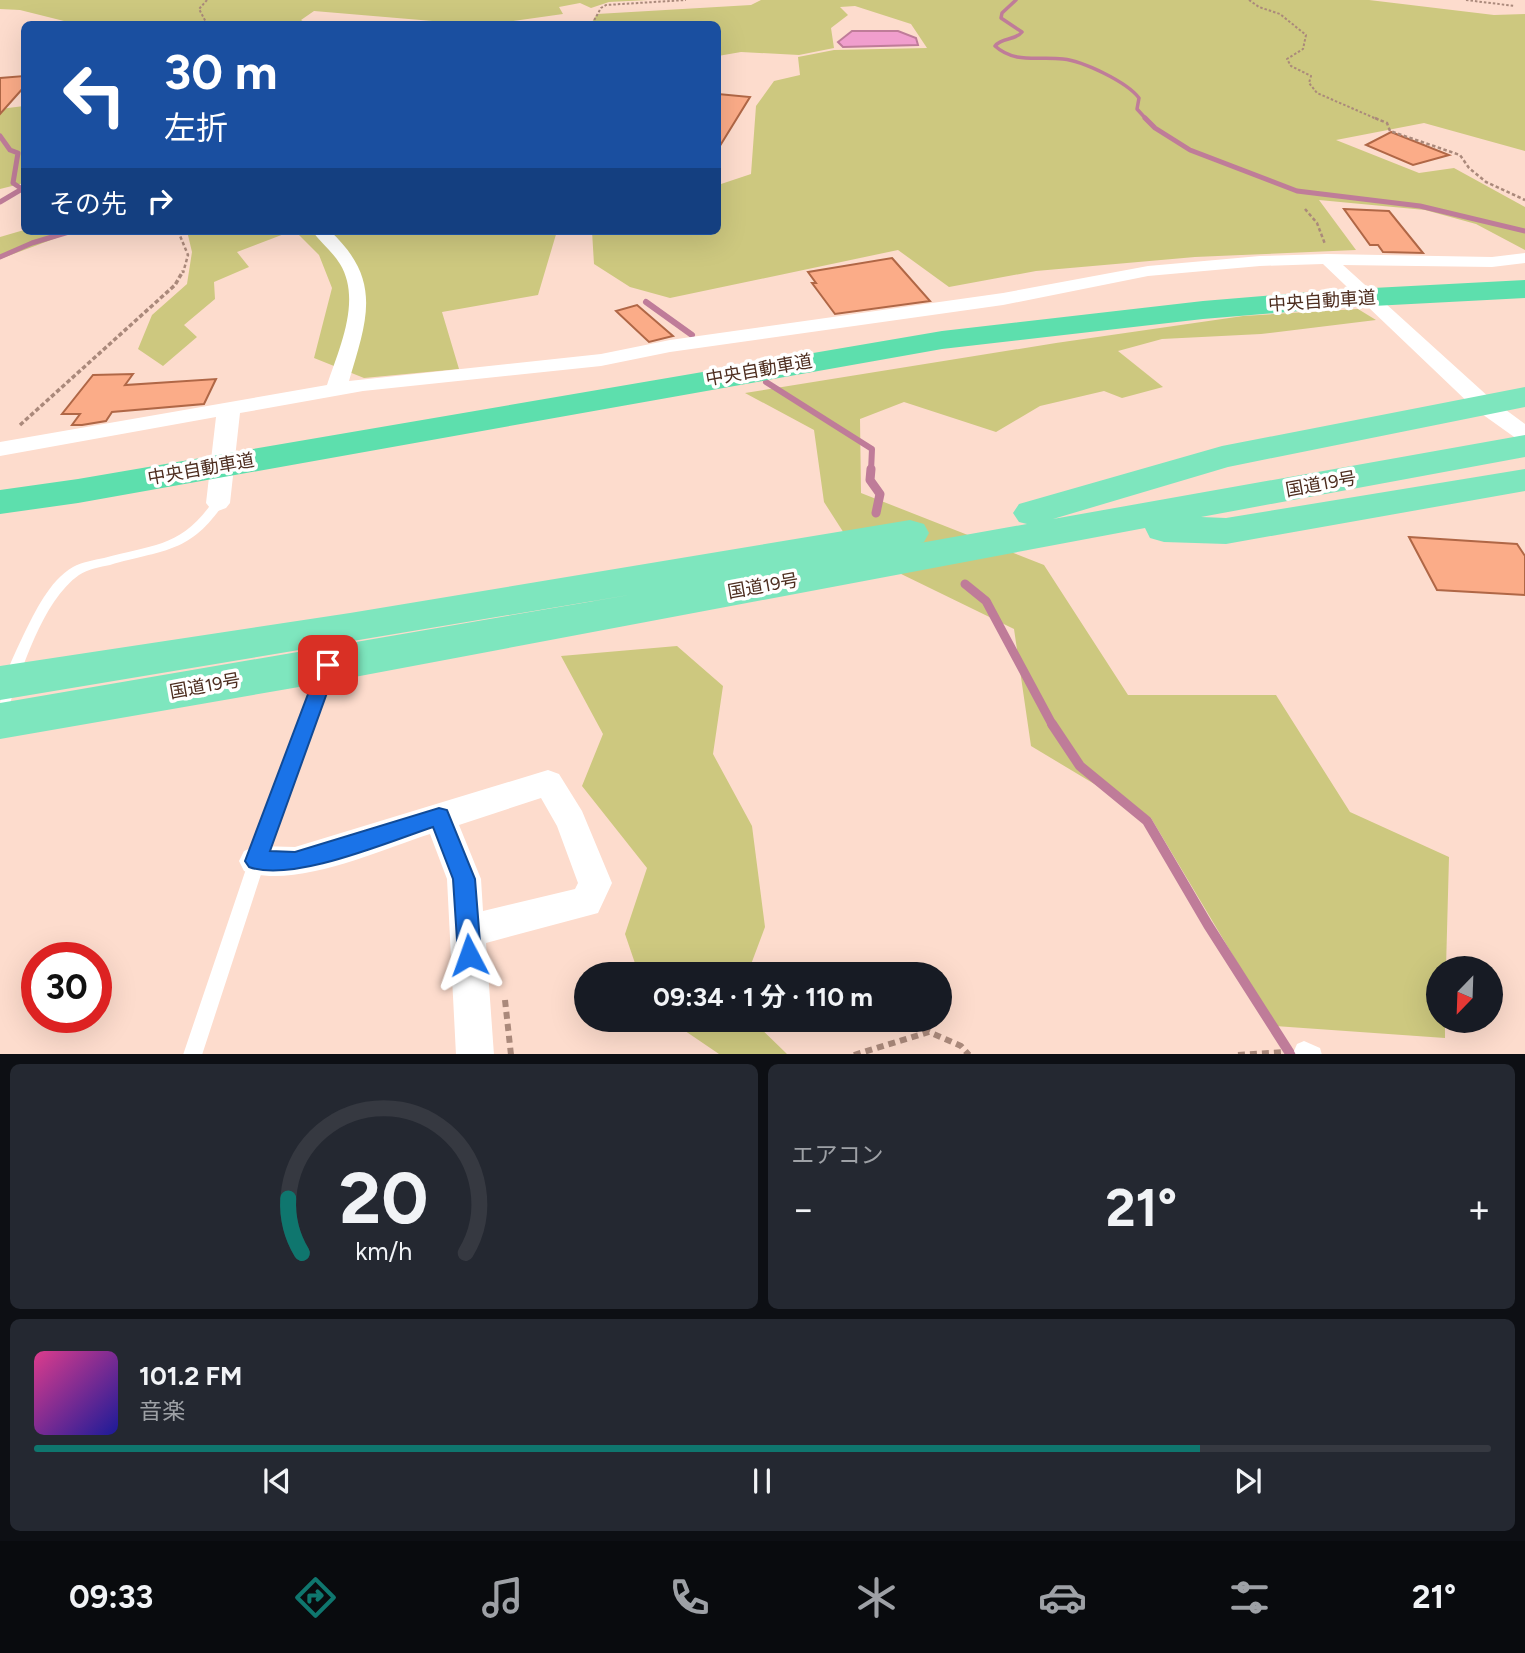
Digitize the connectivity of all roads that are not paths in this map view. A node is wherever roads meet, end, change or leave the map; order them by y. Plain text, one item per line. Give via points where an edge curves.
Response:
1 (325, 235) edge
2 (1525, 258) edge
3 (1330, 262) junction
4 (1525, 275) edge
5 (1525, 289) edge
6 (336, 390) junction
7 (1507, 410) edge
8 (229, 413) junction
9 (1525, 434) edge
10 (1525, 446) edge
11 (1, 449) edge
12 (1525, 480) edge
13 (0, 483) edge
14 (0, 502) edge
15 (218, 503) joint
16 (1095, 526) junction
17 (328, 665) junction
18 (4, 692) edge
19 (0, 722) edge
20 (439, 817) junction
21 (256, 861) junction
22 (468, 931) junction
23 (192, 1054) edge
24 (475, 1054) edge

1 - 6 street via 337,244 356,275 357,320
2 - 3 street
3 - 6 street via 1260,261 1148,271 1003,299 601,360
3 - 7 street via 1402,331
4 - 13 highway, 中央自動車道 via 1189,295 930,324
5 - 14 highway, 中央自動車道 via 1203,310 942,340
6 - 8 street
7 - 9 street
7 - 18 highway, 国道19号 via 1234,474 1032,513 337,630
8 - 11 street
8 - 15 street
10 - 16 highway, 国道19号
12 - 16 highway via 1226,531
15 - 18 lane via 208,523 175,546 74,572 43,608
16 - 17 highway, 国道19号
17 - 19 highway, 国道19号
17 - 21 lane
20 - 21 street via 295,862
20 - 22 street via 464,879
20 - 22 street via 548,783 571,821 595,883 586,902
21 - 23 lane
22 - 24 street

